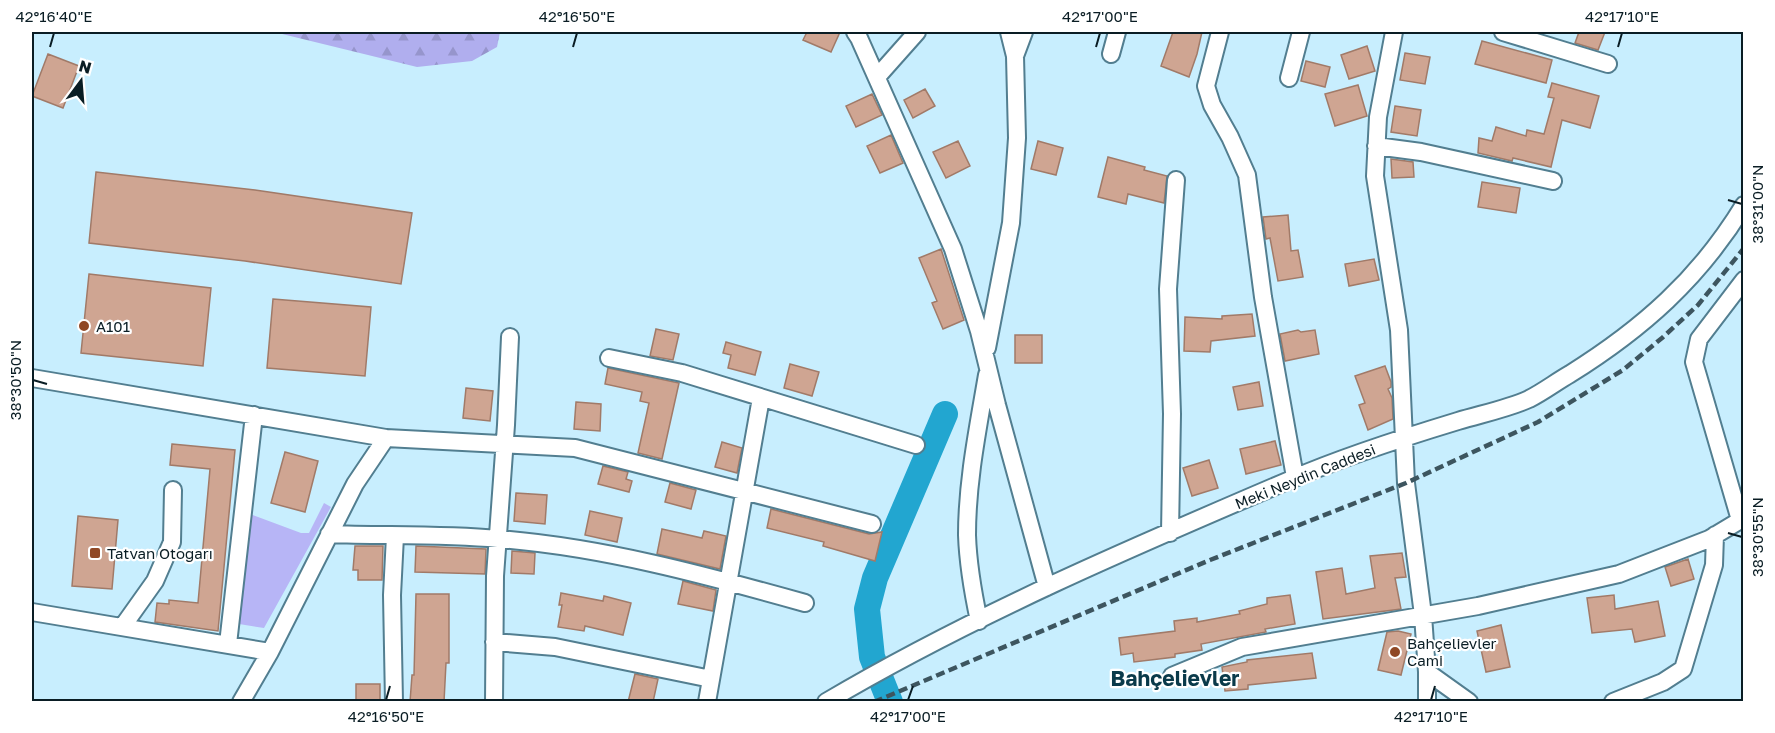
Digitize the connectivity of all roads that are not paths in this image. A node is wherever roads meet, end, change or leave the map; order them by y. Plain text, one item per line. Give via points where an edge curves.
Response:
1 (855, 32) edge
2 (917, 32) edge
3 (1009, 32) edge
4 (1024, 32) edge
5 (1117, 32) edge
6 (1220, 32) edge
7 (1301, 32) edge
8 (1394, 32) edge
9 (1503, 32) edge
10 (1111, 54) dead end
11 (1015, 56) junction
12 (1608, 64) dead end
13 (877, 77) junction
14 (1290, 78) dead end
15 (1376, 146) junction
16 (1176, 180) dead end
17 (1553, 181) dead end
18 (1743, 205) edge
19 (1743, 280) edge
20 (510, 337) dead end
21 (609, 357) dead end
22 (987, 362) junction
23 (32, 378) edge
24 (761, 398) junction
25 (254, 415) junction
26 (386, 438) junction
27 (1404, 438) junction
28 (504, 444) junction
29 (916, 445) dead end
30 (1295, 477) junction
31 (173, 490) dead end
32 (746, 490) junction
33 (1742, 519) edge
34 (872, 524) dead end
35 (1170, 533) junction
36 (329, 534) junction
37 (1715, 535) junction
38 (395, 536) junction
39 (497, 539) junction
40 (729, 582) junction
41 (1047, 587) junction
42 (806, 603) dead end
43 (32, 612) edge
44 (1423, 615) junction
45 (979, 621) junction
46 (123, 626) junction
47 (494, 642) junction
48 (228, 644) junction
49 (270, 652) junction
50 (1427, 672) junction
51 (1172, 676) dead end
52 (711, 679) junction
53 (241, 702) edge
54 (394, 702) edge
55 (494, 702) edge
56 (707, 702) edge
57 (826, 702) edge
58 (1427, 702) edge
59 (1469, 702) edge
60 (1613, 702) edge

1 - 13 street
2 - 13 street
3 - 11 street
4 - 11 street
5 - 10 street
6 - 30 street via 1206,86 1247,175 1263,297
7 - 14 street
8 - 15 street
9 - 12 street
11 - 22 street via 1017,138 1011,223
13 - 22 street via 953,249
15 - 17 street
15 - 27 street via 1375,176 1399,330
16 - 35 street via 1168,289
18 - 27 street, Meki Neydin Caddesi via 1682,287 1611,348 1528,399
19 - 33 street via 1699,339 1694,362
20 - 28 street
21 - 24 street via 682,373
22 - 41 street
22 - 45 street via 967,535
23 - 25 street
24 - 29 street
24 - 32 street
25 - 26 street
25 - 48 street
26 - 28 street
26 - 36 street via 355,484
27 - 30 street, Meki Neydin Caddesi
27 - 44 street
28 - 32 street via 576,448
28 - 39 street
30 - 35 street, Meki Neydin Caddesi
31 - 46 street via 172,542 155,581
32 - 34 street
32 - 40 street
33 - 37 street
35 - 41 street, Meki Neydin Caddesi
36 - 38 street
36 - 49 street
37 - 44 street via 1619,574
37 - 60 street via 1714,565 1683,669 1663,682
38 - 39 street
38 - 54 street
39 - 40 street via 614,556
39 - 47 street
40 - 42 street
40 - 52 street
41 - 45 street, Meki Neydin Caddesi
43 - 46 street
44 - 50 street
44 - 51 street via 1242,647
45 - 57 street, Meki Neydin Caddesi
46 - 48 street
47 - 52 street via 555,647
47 - 55 street
48 - 49 street
49 - 53 street
50 - 58 street
50 - 59 street
52 - 56 street

